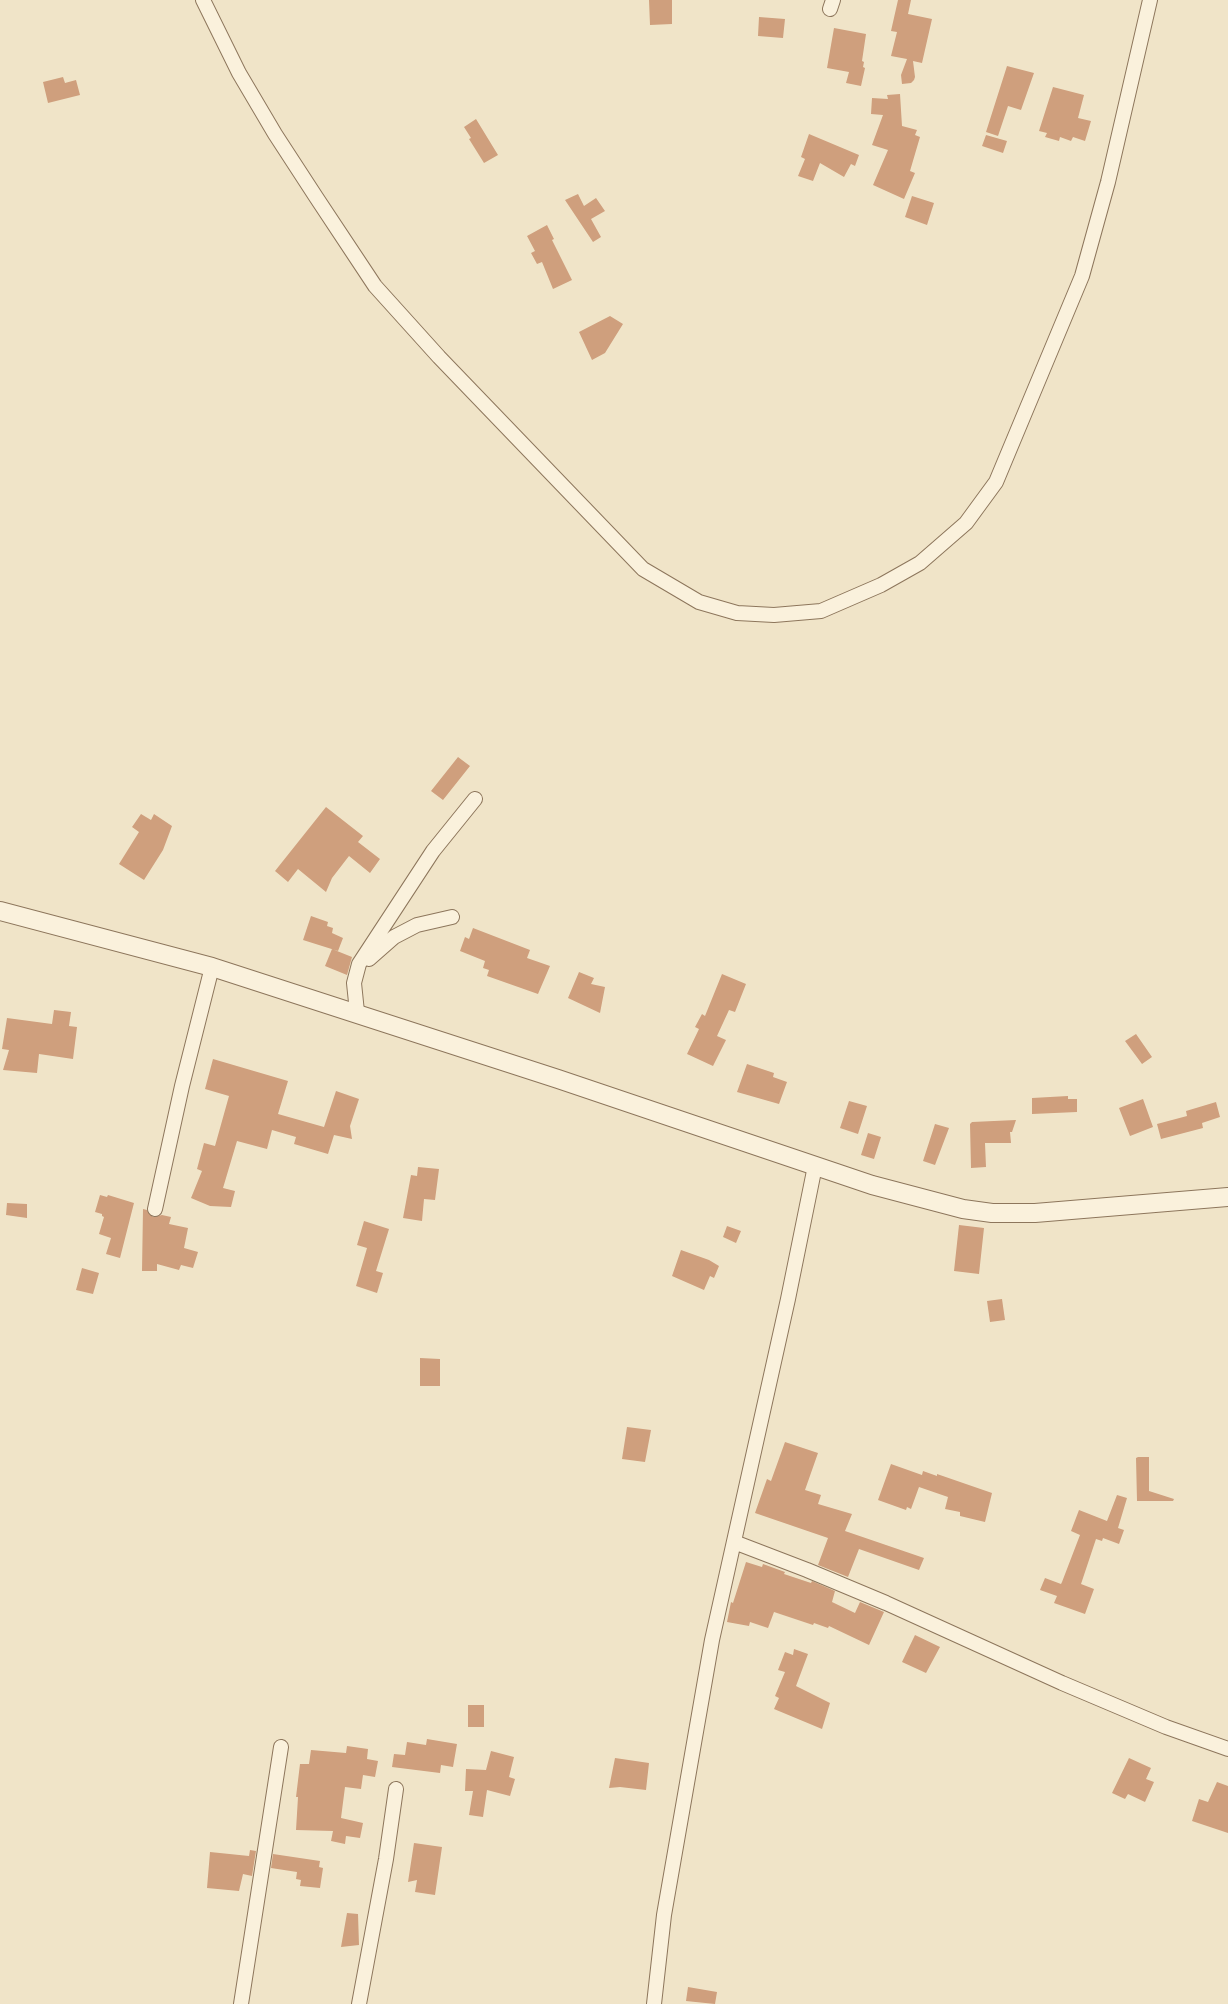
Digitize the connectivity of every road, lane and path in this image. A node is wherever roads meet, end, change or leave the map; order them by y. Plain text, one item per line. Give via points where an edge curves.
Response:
1 (203, 0) edge
2 (1150, 0) edge
3 (475, 799) dead end
4 (0, 911) edge
5 (452, 917) dead end
6 (212, 967) junction
7 (354, 983) junction
8 (357, 1012) junction
9 (815, 1166) junction
10 (1228, 1196) edge
11 (155, 1208) dead end
12 (734, 1542) junction
13 (281, 1747) dead end
14 (1228, 1749) edge
15 (396, 1789) dead end
16 (241, 2004) edge
17 (359, 2004) edge
18 (654, 2004) edge

1 - 2 street via 239,73 316,197 375,286 439,357 643,568 699,602 736,613 774,615 821,611 920,564 966,523 996,482 1082,276 1108,182
3 - 7 street via 428,859 359,964
4 - 6 street
5 - 7 street via 417,925 394,937 364,966
6 - 8 street
6 - 11 street
7 - 8 street
8 - 9 street
9 - 10 street via 921,1199 992,1213 1035,1213
9 - 12 street
12 - 14 street via 807,1570 1166,1727
12 - 18 street via 712,1640 668,1896
13 - 16 street
15 - 17 street

